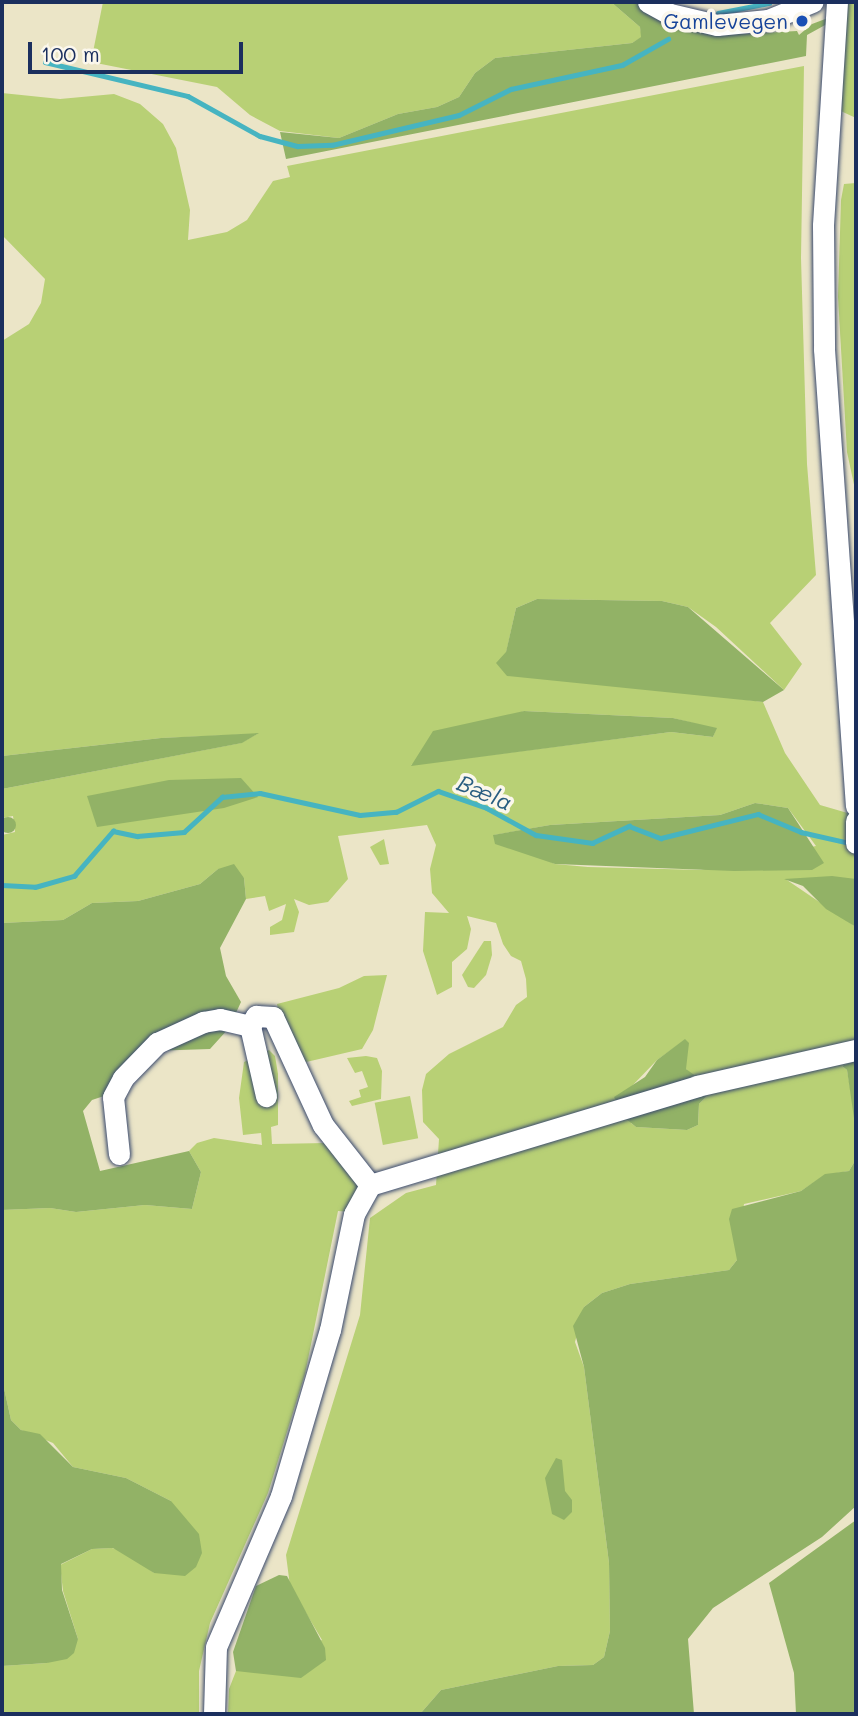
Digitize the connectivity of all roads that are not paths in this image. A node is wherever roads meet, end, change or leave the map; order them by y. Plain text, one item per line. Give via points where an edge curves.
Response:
1 (648, 2) edge
2 (813, 2) edge
3 (837, 2) edge
4 (856, 806) edge
5 (856, 821) edge
6 (855, 828) edge
7 (856, 843) edge
8 (250, 1026) junction
9 (856, 1050) edge
10 (266, 1096) dead end
11 (119, 1154) dead end
12 (370, 1185) junction
13 (214, 1714) edge

1 - 2 street via 670,14 717,25 768,20
3 - 4 street via 823,226 824,349
5 - 6 street
6 - 7 street
8 - 10 street
8 - 11 street via 220,1019 203,1021 158,1043 123,1078 113,1097
8 - 12 street via 256,1016 273,1017 323,1125
9 - 12 street via 697,1086
12 - 13 street via 354,1214 330,1330 281,1496 216,1647

